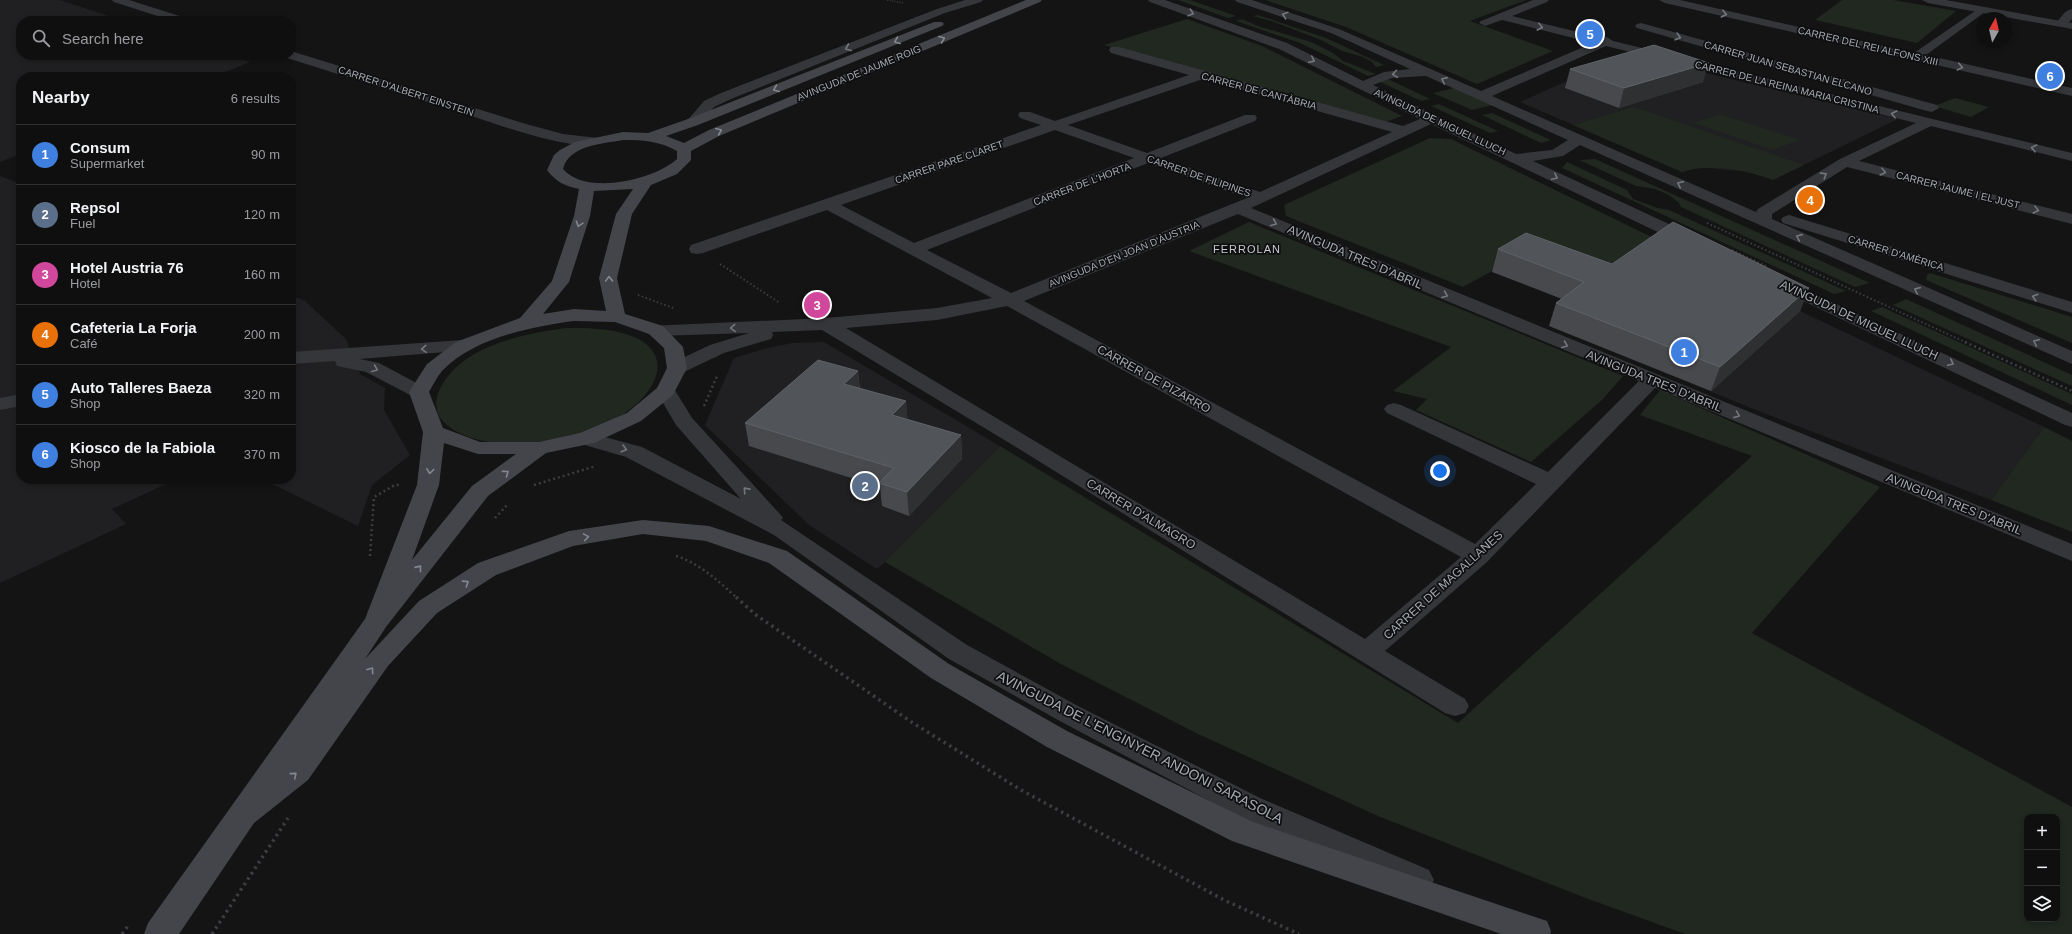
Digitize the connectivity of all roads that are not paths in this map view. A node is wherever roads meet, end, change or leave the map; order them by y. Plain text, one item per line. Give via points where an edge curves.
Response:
1 (118, 0) edge
2 (976, 0) edge
3 (1036, 0) edge
4 (1154, 0) edge
5 (1241, 0) edge
6 (1543, 0) edge
7 (1665, 0) edge
8 (1928, 0) edge
9 (1691, 2) edge
10 (991, 3) dead end
11 (1981, 10) junction
12 (2072, 12) edge
13 (1668, 13) dead end
14 (168, 16) edge
15 (1502, 17) junction
16 (1654, 19) dead end
17 (1485, 23) dead end
18 (2067, 25) edge
19 (1633, 29) junction
20 (1604, 43) junction
21 (1115, 50) dead end
22 (296, 57) edge
23 (1916, 57) junction
24 (1428, 73) junction
25 (1201, 75) junction
26 (2067, 79) dead end
27 (1364, 86) junction
28 (2057, 89) junction
29 (2072, 92) edge
30 (1480, 96) junction
31 (1025, 115) dead end
32 (1932, 116) junction
33 (1250, 118) dead end
34 (1431, 119) junction
35 (693, 122) junction
36 (1056, 126) junction
37 (521, 127) junction
38 (1952, 128) junction
39 (1404, 131) junction
40 (652, 136) junction
41 (1577, 139) junction
42 (594, 141) junction
43 (684, 149) junction
44 (2072, 157) edge
45 (1148, 158) junction
46 (1516, 158) junction
47 (558, 159) junction
48 (1845, 162) junction
49 (646, 181) junction
50 (587, 186) junction
51 (1261, 198) junction
52 (1719, 200) joint
53 (828, 204) junction
54 (1238, 208) junction
55 (1764, 217) junction
56 (2072, 218) edge
57 (1702, 246) edge
58 (697, 249) road end
59 (914, 249) junction
60 (1767, 277) edge
61 (1010, 300) junction
62 (2072, 308) edge
63 (617, 317) junction
64 (527, 322) junction
65 (800, 324) junction
66 (826, 324) junction
67 (656, 330) junction
68 (463, 346) junction
69 (300, 357) edge
70 (2072, 358) edge
71 (677, 368) junction
72 (1652, 380) junction
73 (666, 390) junction
74 (419, 392) junction
75 (16, 401) edge
76 (0, 404) edge
77 (1394, 409) dead end
78 (2072, 421) edge
79 (434, 432) junction
80 (586, 438) junction
81 (540, 448) junction
82 (1552, 482) junction
83 (782, 530) junction
84 (2072, 553) edge
85 (1478, 556) junction
86 (377, 621) junction
87 (1367, 652) junction
88 (1455, 706) dead end
89 (241, 816) junction
90 (1539, 932) edge
91 (160, 934) edge

1 - 14 street
2 -> 35 street, AVINGUDA DE JAUME ROIG via 941,11 726,96 709,104
43 -> 3 main road, AVINGUDA DE JAUME ROIG via 714,133
4 -> 27 street, AVINGUDA DE MIGUEL LLUCH via 1283,46
24 -> 5 street, AVINGUDA DE MIGUEL LLUCH via 1335,31
6 - 15 street
7 - 9 street, CARRER DEL REI ALFONS XIII
8 - 11 street
9 - 13 street
9 -> 23 street, CARRER DEL REI ALFONS XIII
10 -> 35 main road, AVINGUDA DE JAUME ROIG
11 - 18 street
11 - 23 street
12 - 18 street
15 - 17 street
15 -> 20 street, CARRER DE LA REINA MARIA CRISTINA
16 - 19 street
19 - 20 street
19 -> 32 street, CARRER JUAN SEBASTIAN ELCANO
20 - 30 street
32 -> 20 street, CARRER DE LA REINA MARIA CRISTINA via 1913,118
21 - 25 street, CARRER DE CANTÀBRIA
22 - 37 street, CARRER D'ALBERT EINSTEIN
23 -> 28 street, CARRER DEL REI ALFONS XIII
24 -> 27 street, AVINGUDA DE MIGUEL LLUCH via 1389,75
30 -> 24 street, AVINGUDA DE MIGUEL LLUCH
25 - 36 street, CARRER PARE CLARET
25 - 39 street, CARRER DE CANTÀBRIA
26 - 28 street
27 - 34 street, AVINGUDA DE MIGUEL LLUCH
28 - 29 street, CARRER DEL REI ALFONS XIII
30 - 41 street, AVINGUDA DE MIGUEL LLUCH
31 - 36 street, CARRER DE FILIPINES
32 - 38 street
32 - 38 street, CARRER JUAN SEBASTIAN ELCANO via 1968,119
32 - 48 street
33 - 45 street, CARRER DE L'HORTA
34 - 39 street, AVINGUDA D'EN JOAN D'ÀUSTRIA
34 - 46 street, AVINGUDA DE MIGUEL LLUCH
35 - 40 main road, AVINGUDA DE JAUME ROIG
36 - 45 street, CARRER DE FILIPINES
36 - 53 street, CARRER PARE CLARET
37 - 42 street, CARRER D'ALBERT EINSTEIN via 562,138
37 - 47 street, CARRER D'ALBERT EINSTEIN via 548,145
44 -> 38 street
39 - 51 street, AVINGUDA D'EN JOAN D'ÀUSTRIA
40 - 42 main road via 623,136
40 - 43 main road via 673,141
41 - 46 street, AVINGUDA DE MIGUEL LLUCH via 1569,149 1556,154
52 -> 41 street, AVINGUDA DE MIGUEL LLUCH
42 - 47 main road via 572,149
43 - 49 main road via 684,160 671,172
45 - 51 street, CARRER DE FILIPINES
45 - 59 street, CARRER DE L'HORTA
46 -> 57 street, AVINGUDA DE MIGUEL LLUCH
47 - 50 main road via 555,170 565,180
55 -> 48 street
48 -> 56 street, CARRER JAUME I EL JUST
49 - 50 main road via 616,186
63 -> 49 main road via 608,278 624,214
50 -> 64 main road via 582,216 560,282
51 - 54 street, AVINGUDA D'EN JOAN D'ÀUSTRIA
52 - 55 street, CARRER D'AMÈRICA
53 - 58 street, CARRER PARE CLARET
53 - 59 street, CARRER DE PIZARRO
54 - 61 street, AVINGUDA D'EN JOAN D'ÀUSTRIA
54 -> 72 street, AVINGUDA TRES D'ABRIL
62 -> 55 street, CARRER D'AMÈRICA
70 -> 55 street
59 - 61 street, CARRER DE PIZARRO
60 -> 78 street, AVINGUDA DE MIGUEL LLUCH
61 - 66 street, AVINGUDA D'EN JOAN D'ÀUSTRIA via 937,314
61 - 85 street, CARRER DE PIZARRO
63 - 64 main road via 574,315
63 - 67 main road
64 - 68 main road
65 - 66 street, AVINGUDA D'EN JOAN D'ÀUSTRIA
65 -> 67 street, AVINGUDA D'EN JOAN D'ÀUSTRIA via 706,330
65 - 71 street, AVINGUDA D'EN JOAN D'ÀUSTRIA via 717,349
66 - 87 street, CARRER D'ALMAGRO
67 - 71 main road via 673,347
68 -> 69 street
68 - 74 main road via 434,368
69 -> 74 street via 372,367
71 - 73 main road
72 - 82 street, CARRER DE MAGALLANES
72 -> 84 street, AVINGUDA TRES D'ABRIL
73 - 80 main road via 634,417
83 -> 73 street, AVINGUDA DE L'ENGINYER ANDONI SARASOLA via 683,421
74 - 79 main road
75 - 76 street
77 - 82 street
79 - 81 main road via 478,448
79 -> 86 main road via 428,485
80 - 81 main road
80 -> 83 street, AVINGUDA DE L'ENGINYER ANDONI SARASOLA via 634,452
86 -> 81 main road via 480,491
82 - 85 street, CARRER DE MAGALLANES
83 - 90 street, AVINGUDA DE L'ENGINYER ANDONI SARASOLA via 958,652 1068,713 1249,807
85 - 87 street, CARRER DE MAGALLANES
86 - 89 main road
87 - 88 street, CARRER D'ALMAGRO
89 -> 90 main road via 298,772 379,659 428,607 487,568 569,539 643,527 709,534 778,557 940,671 1057,739 1243,832
89 - 91 main road

